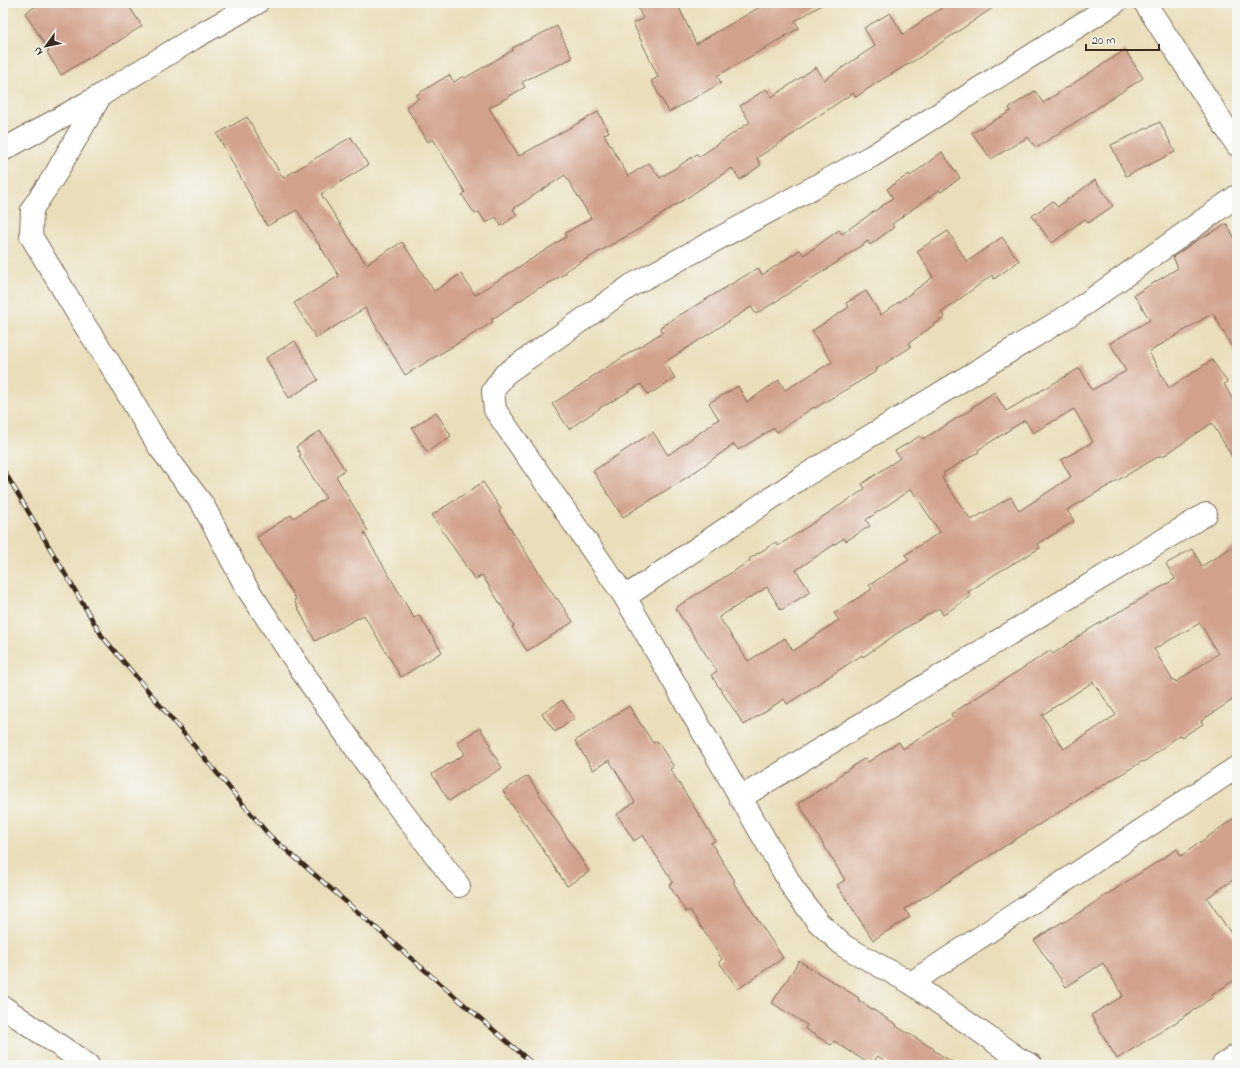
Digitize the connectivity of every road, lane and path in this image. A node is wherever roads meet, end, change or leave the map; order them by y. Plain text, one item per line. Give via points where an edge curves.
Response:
1 (257, 3) edge
2 (1115, 3) edge
3 (1145, 3) edge
4 (101, 94) junction
5 (1237, 145) edge
6 (3, 150) edge
7 (1237, 196) edge
8 (1206, 514) dead end
9 (625, 597) junction
10 (1237, 767) edge
11 (740, 798) junction
12 (459, 886) dead end
13 (911, 983) junction
14 (6, 1018) edge
15 (1237, 1055) edge
16 (88, 1065) edge
17 (1031, 1065) edge
18 (1223, 1065) edge

1 - 4 street
2 - 9 street via 872,156 632,285 505,374 493,391 495,410
3 - 5 street
4 - 6 street
4 - 12 street via 55,175 32,209 31,236 160,448 203,505 245,585 374,774
7 - 9 street via 1071,314 801,478
8 - 11 street
9 - 11 street
10 - 13 street
11 - 13 street via 794,890 818,922 844,946
13 - 17 street
14 - 16 street
15 - 18 street

